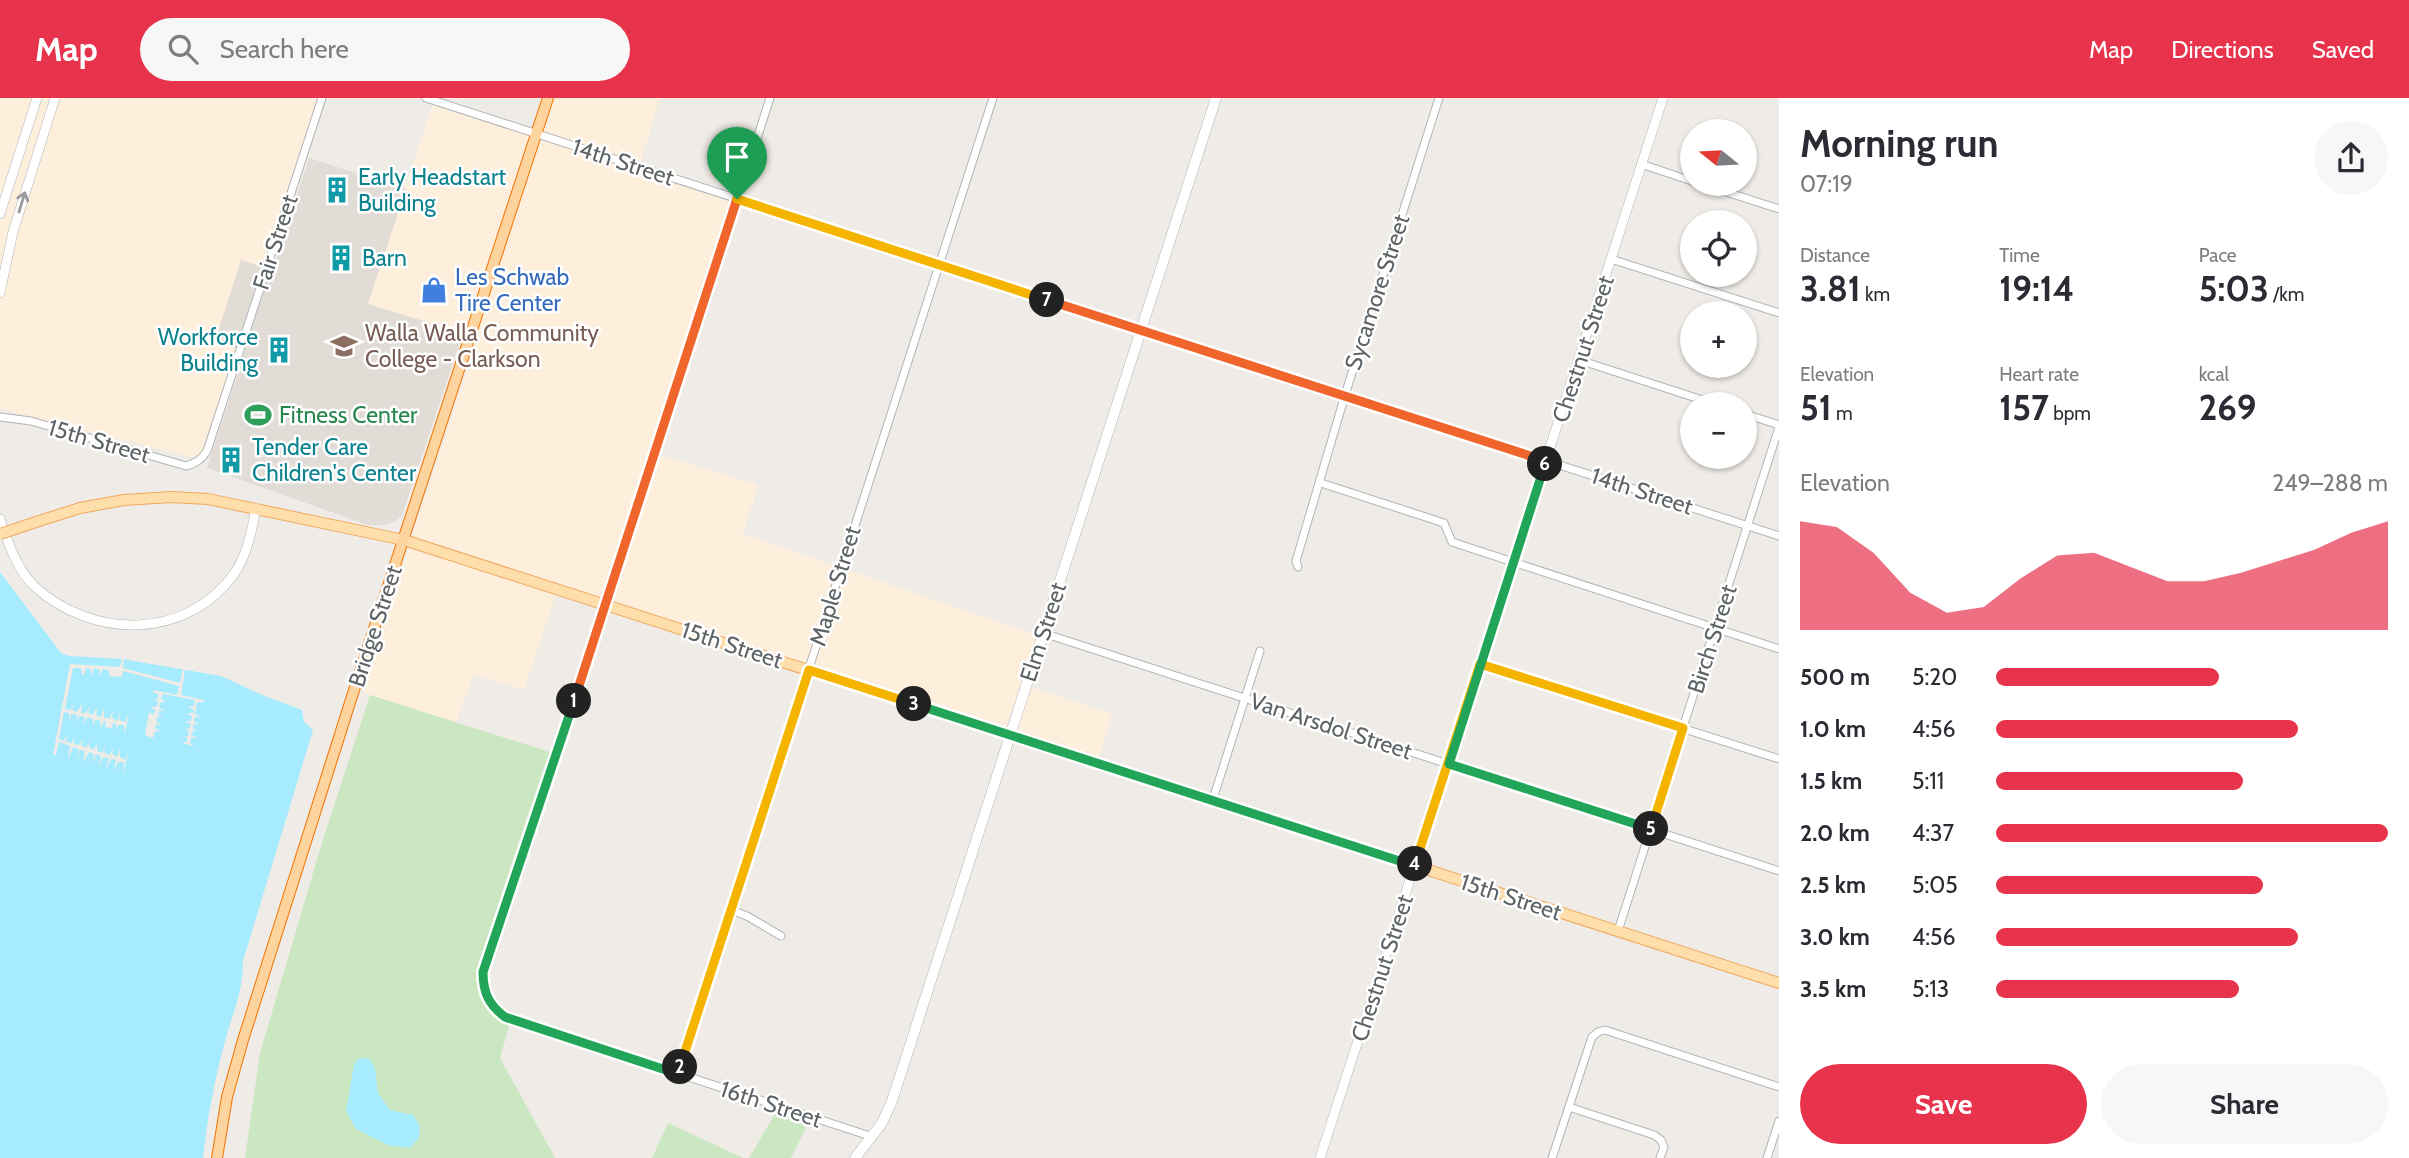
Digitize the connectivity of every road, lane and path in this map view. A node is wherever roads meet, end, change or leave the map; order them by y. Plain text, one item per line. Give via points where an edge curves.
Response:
1 (37, 98) edge
2 (55, 98) edge
3 (322, 98) edge
4 (426, 98) edge
5 (548, 98) edge
6 (769, 98) edge
7 (993, 98) edge
8 (1216, 98) edge
9 (1439, 98) edge
10 (1663, 98) edge
11 (536, 134) junction
12 (1641, 164) junction
13 (1680, 177) edge
14 (1738, 196) edge
15 (737, 199) junction
16 (1779, 209) edge
17 (0, 214) edge
18 (1611, 259) junction
19 (940, 265) junction
20 (0, 293) edge
21 (1779, 313) edge
22 (1140, 331) junction
23 (1579, 360) junction
24 (1680, 393) edge
25 (1345, 395) junction
26 (0, 417) edge
27 (1757, 418) edge
28 (1779, 426) edge
29 (1546, 461) junction
30 (197, 463) joint
31 (1321, 483) junction
32 (256, 508) junction
33 (0, 519) edge
34 (1748, 525) junction
35 (0, 534) edge
36 (1779, 536) edge
37 (404, 540) junction
38 (1513, 562) junction
39 (1298, 567) dead end
40 (607, 604) junction
41 (1716, 628) junction
42 (1043, 633) junction
43 (1779, 649) edge
44 (1260, 651) dead end
45 (1480, 664) junction
46 (809, 670) junction
47 (1245, 698) junction
48 (1683, 728) junction
49 (1010, 735) junction
50 (1779, 759) edge
51 (1449, 764) junction
52 (1213, 799) junction
53 (1651, 830) junction
54 (1415, 866) junction
55 (1779, 871) edge
56 (731, 910) junction
57 (1618, 932) junction
58 (781, 936) dead end
59 (1779, 983) edge
60 (678, 1074) junction
61 (1779, 1087) edge
62 (1569, 1107) junction
63 (1779, 1121) edge
64 (873, 1137) junction
65 (217, 1158) edge
66 (855, 1158) edge
67 (1320, 1158) edge
68 (1552, 1158) edge
69 (1660, 1158) edge
70 (1767, 1158) edge

1 - 17 street
20 -> 2 street via 13,232
3 - 30 street, Fair Street via 206,451
4 - 11 street, 14th Street
5 - 11 highway, Bridge Street
6 - 15 street
7 - 19 street, Maple Street
8 - 22 main road, Elm Street
9 - 25 street, Sycamore Street
10 - 12 street, Chestnut Street
11 - 15 street, 14th Street
11 - 37 highway, Bridge Street
12 - 13 street
12 - 18 street, Chestnut Street
14 - 16 street
15 - 19 street, 14th Street
15 - 40 street
18 - 21 street
18 - 23 street, Chestnut Street
19 - 22 street, 14th Street
19 - 46 street, Maple Street
22 - 25 street, 14th Street
22 - 42 main road, Elm Street
23 - 24 street
23 - 29 street, Chestnut Street
25 - 29 street, 14th Street
25 - 31 street, Sycamore Street
26 - 30 street, 15th Street via 31,421 186,466
27 - 28 street
28 - 34 street, Birch Street
29 - 34 street, 14th Street
29 - 38 street, Chestnut Street
31 - 38 street via 1444,523 1452,542
31 - 39 street, Sycamore Street via 1296,561
32 - 33 street via 244,555 217,593 169,621 143,626 98,622 54,601 15,560
32 - 35 main road, 15th Street, bridge via 208,499 124,500 80,508
32 - 37 main road, 15th Street
34 - 36 street, 14th Street
34 - 41 street, Birch Street
37 - 40 main road, 15th Street
37 - 65 highway, Bridge Street via 243,1040
38 - 41 street
38 - 45 street, Chestnut Street
40 - 46 main road, 15th Street
40 - 60 street, 16th Street via 483,972 483,989 492,1008 505,1017
41 - 43 street
41 - 48 street, Birch Street
42 - 47 street, Van Arsdol Street
42 - 49 main road, Elm Street
44 - 47 street
45 - 48 street
45 - 51 street, Chestnut Street
46 - 49 main road, 15th Street
46 - 56 street, Maple Street
47 - 51 street, Van Arsdol Street
47 - 52 street
48 - 50 street
48 - 53 street, Birch Street
49 - 52 main road, 15th Street
49 - 64 main road, Elm Street via 892,1101
51 - 53 street, Van Arsdol Street
51 - 54 street, Chestnut Street
52 - 54 main road, 15th Street
53 - 55 street, Van Arsdol Street
53 - 57 street, Birch Street
54 - 57 main road, 15th Street
54 - 67 street, Chestnut Street
56 - 58 street
56 - 60 street, Maple Street
57 - 59 main road, 15th Street
60 - 64 street, 16th Street
61 - 62 street via 1605,1030 1592,1037
62 - 68 street
62 - 69 street via 1654,1135 1664,1147
63 - 70 street
64 - 66 main road, Elm Street

